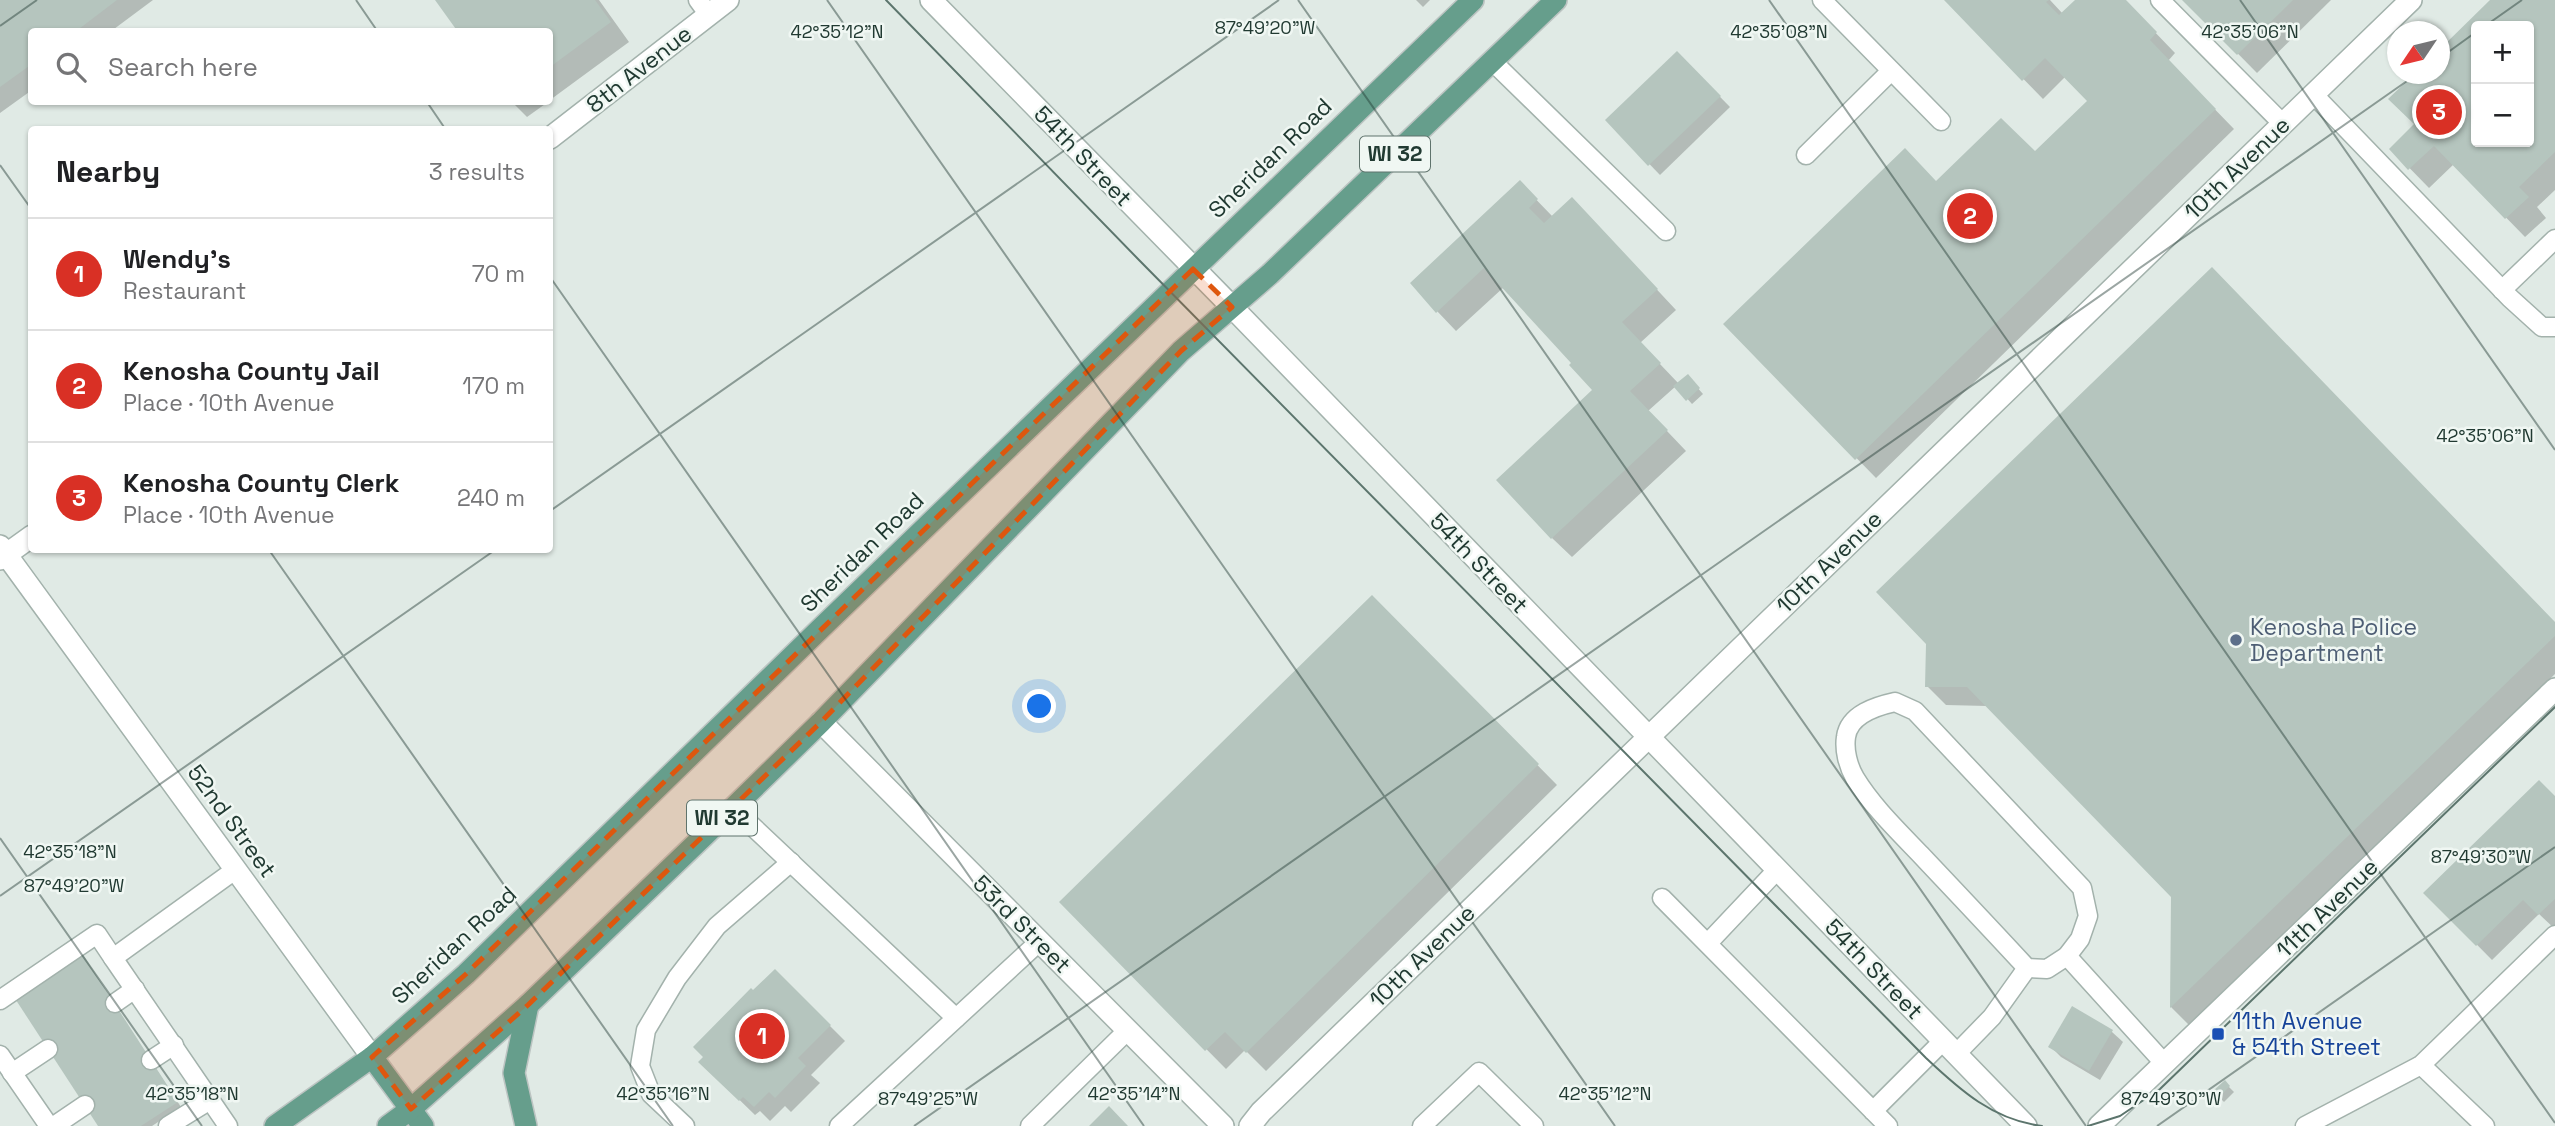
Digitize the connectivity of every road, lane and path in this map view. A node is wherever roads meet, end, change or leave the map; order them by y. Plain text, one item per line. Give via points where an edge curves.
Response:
1 (728, 0) edge
2 (930, 0) edge
3 (1473, 0) edge
4 (1556, 0) edge
5 (1822, 0) edge
6 (2160, 0) edge
7 (2411, 0) edge
8 (703, 7) edge
9 (1492, 61) junction
10 (1891, 71) junction
11 (2313, 94) junction
12 (1941, 121) dead end
13 (2283, 124) junction
14 (553, 135) edge
15 (1806, 155) dead end
16 (1666, 231) dead end
17 (2555, 239) edge
18 (1193, 269) junction
19 (2502, 290) junction
20 (1232, 307) junction
21 (2555, 327) edge
22 (28, 538) edge
23 (2, 553) edge
24 (2552, 697) edge
25 (821, 722) junction
26 (1648, 737) junction
27 (733, 808) junction
28 (791, 862) junction
29 (235, 870) junction
30 (1777, 870) junction
31 (1662, 898) dead end
32 (2555, 935) edge
33 (1040, 942) junction
34 (1708, 943) junction
35 (2067, 956) junction
36 (113, 958) junction
37 (2027, 968) junction
38 (135, 989) junction
39 (0, 1000) edge
40 (115, 1003) dead end
41 (528, 1005) junction
42 (956, 1018) junction
43 (1128, 1030) junction
44 (174, 1045) junction
45 (1950, 1047) junction
46 (48, 1049) dead end
47 (0, 1055) edge
48 (372, 1056) junction
49 (151, 1060) dead end
50 (2164, 1063) junction
51 (2421, 1065) junction
52 (12, 1073) junction
53 (210, 1100) junction
54 (85, 1105) dead end
55 (1873, 1111) junction
56 (417, 1118) edge
57 (51, 1126) edge
58 (168, 1126) edge
59 (228, 1126) edge
60 (275, 1126) edge
61 (388, 1126) edge
62 (526, 1126) edge
63 (685, 1126) edge
64 (839, 1126) edge
65 (1030, 1126) edge
66 (1223, 1126) edge
67 (1250, 1126) edge
68 (1422, 1126) edge
69 (1534, 1126) edge
70 (1888, 1126) edge
71 (2026, 1126) edge
72 (2099, 1126) edge
73 (2305, 1126) edge
74 (2486, 1126) edge

1 - 8 street, 8th Avenue
2 - 18 street, 54th Street
3 - 18 main road, Sheridan Road / WI 32
4 - 9 main road, WI 32
5 - 10 lane
6 - 13 lane
7 - 11 street, 10th Avenue
8 - 14 street, 8th Avenue
9 - 16 lane
9 - 20 main road, WI 32
10 - 12 lane
10 - 15 lane
11 - 13 street, 10th Avenue
11 - 19 lane
13 - 26 street, 10th Avenue
17 - 19 lane
18 - 20 street, 54th Street
18 - 48 main road, Sheridan Road / WI 32 via 466,974
19 - 21 lane via 2542,327
20 - 25 main road, WI 32 via 1162,370
20 - 26 street, 54th Street
22 - 23 street
23 - 29 street, 52nd Street
24 - 50 street, 11th Avenue
25 - 27 main road, WI 32
25 - 33 street, 53rd Street
26 - 30 street, 54th Street
26 - 67 street, 10th Avenue
27 - 28 lane
27 - 41 main road, WI 32
28 - 42 lane
28 - 63 lane via 718,926 677,978 646,1030 640,1066 650,1094
29 - 36 lane
29 - 48 street, 52nd Street
30 - 34 lane
30 - 45 street, 54th Street
31 - 34 lane
32 - 51 lane
33 - 42 lane
33 - 43 street, 53rd Street
34 - 55 lane
35 - 37 lane via 2047,969
35 - 37 lane via 2080,939 2088,916 2082,888 1915,711 1895,702 1871,708 1846,734 1846,756 1853,776
35 - 50 lane
36 - 38 lane
36 - 39 lane via 97,934
37 - 45 lane via 1992,1017
38 - 40 lane
38 - 44 lane
41 - 56 main road, WI 32
41 - 62 main road via 514,1073
42 - 64 lane
43 - 65 lane
43 - 66 street, 53rd Street
44 - 49 lane
44 - 53 lane
45 - 55 lane
45 - 71 street, 54th Street
46 - 52 lane
47 - 52 lane
48 - 56 main road, 52nd Street
48 - 60 main road, Sheridan Road / WI 32
50 - 72 street, 11th Avenue
51 - 73 lane
51 - 74 lane
52 - 57 lane
53 - 58 lane
53 - 59 lane
54 - 57 lane
55 - 70 lane
56 - 61 main road, WI 32
68 - 69 lane via 1479,1072

